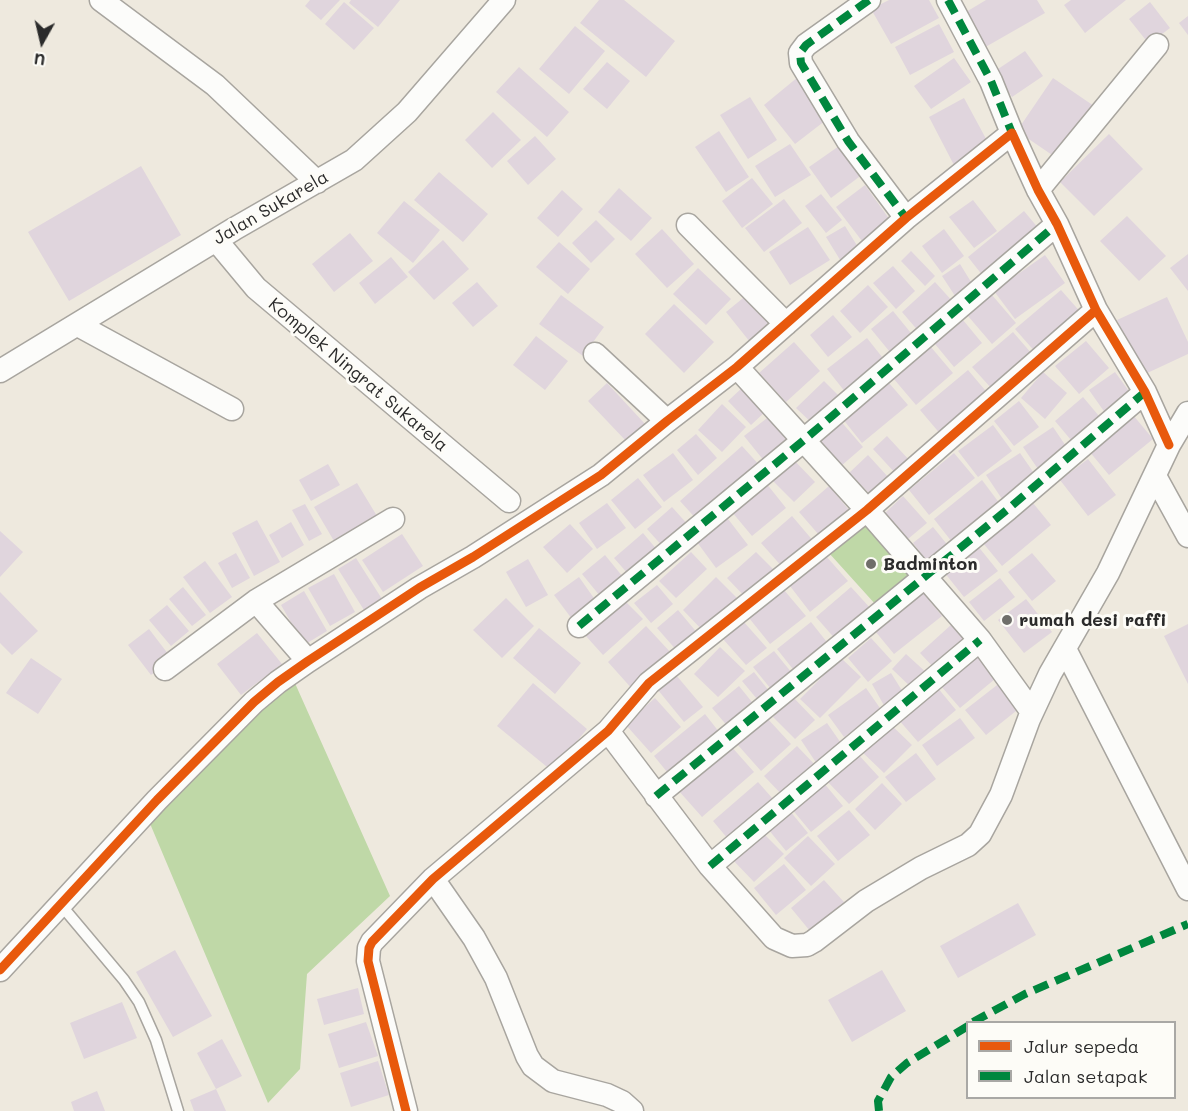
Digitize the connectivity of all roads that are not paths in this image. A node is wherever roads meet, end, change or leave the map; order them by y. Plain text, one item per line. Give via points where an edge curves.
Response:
1 (101, 0) edge
2 (504, 0) edge
3 (868, 0) edge
4 (948, 0) edge
5 (1157, 45) dead end
6 (1012, 133) junction
7 (317, 182) junction
8 (1038, 190) junction
9 (906, 218) junction
10 (1057, 224) junction
11 (688, 225) dead end
12 (216, 240) junction
13 (1096, 310) junction
14 (786, 324) junction
15 (78, 325) junction
16 (595, 354) dead end
17 (737, 367) junction
18 (0, 370) edge
19 (1145, 392) junction
20 (232, 409) dead end
21 (1188, 413) edge
22 (667, 421) junction
23 (804, 440) junction
24 (1169, 445) junction
25 (1155, 476) junction
26 (509, 501) dead end
27 (867, 510) junction
28 (393, 519) dead end
29 (1188, 536) edge
30 (925, 577) junction
31 (256, 601) junction
32 (579, 626) dead end
33 (980, 640) junction
34 (1065, 649) junction
35 (308, 661) junction
36 (165, 669) dead end
37 (1032, 712) junction
38 (608, 732) junction
39 (656, 796) junction
40 (710, 866) junction
41 (433, 879) junction
42 (1188, 889) edge
43 (61, 905) junction
44 (0, 970) edge
45 (178, 1111) edge
46 (406, 1111) edge
47 (632, 1111) edge

1 - 7 street via 214,86
2 - 7 street, Jalan Sukarela via 384,135 354,160
3 - 9 street via 806,45 800,53 801,63 848,141
4 - 6 street via 991,81
5 - 8 street
6 - 8 street
6 - 9 street
7 - 12 street, Jalan Sukarela
8 - 10 street
9 - 14 street
10 - 13 street
10 - 23 street
11 - 14 street
12 - 15 street, Jalan Sukarela
12 - 26 street, Komplek Ningrat Sukarela via 256,288
13 - 19 street
13 - 27 street
14 - 17 street
15 - 18 street, Jalan Sukarela
15 - 20 street
16 - 22 street
17 - 22 street
17 - 23 street
19 - 24 street
19 - 30 street
21 - 24 street
22 - 35 street via 601,475
23 - 27 street
23 - 32 street
24 - 25 street
25 - 29 street
25 - 34 street
27 - 30 street
27 - 38 street via 650,683
28 - 31 street
30 - 33 street
30 - 39 street
31 - 35 street
31 - 36 street
33 - 37 street
33 - 40 street
34 - 37 street
34 - 42 street
35 - 43 street via 254,702
37 - 40 street via 1001,795 980,834 959,850 866,901 807,945 792,946 774,938
38 - 39 street
38 - 41 street
39 - 40 street
41 - 46 street via 372,942 367,955
41 - 47 street via 496,978 533,1066 553,1081 607,1095
43 - 44 street
43 - 45 lane via 139,1002 156,1040

